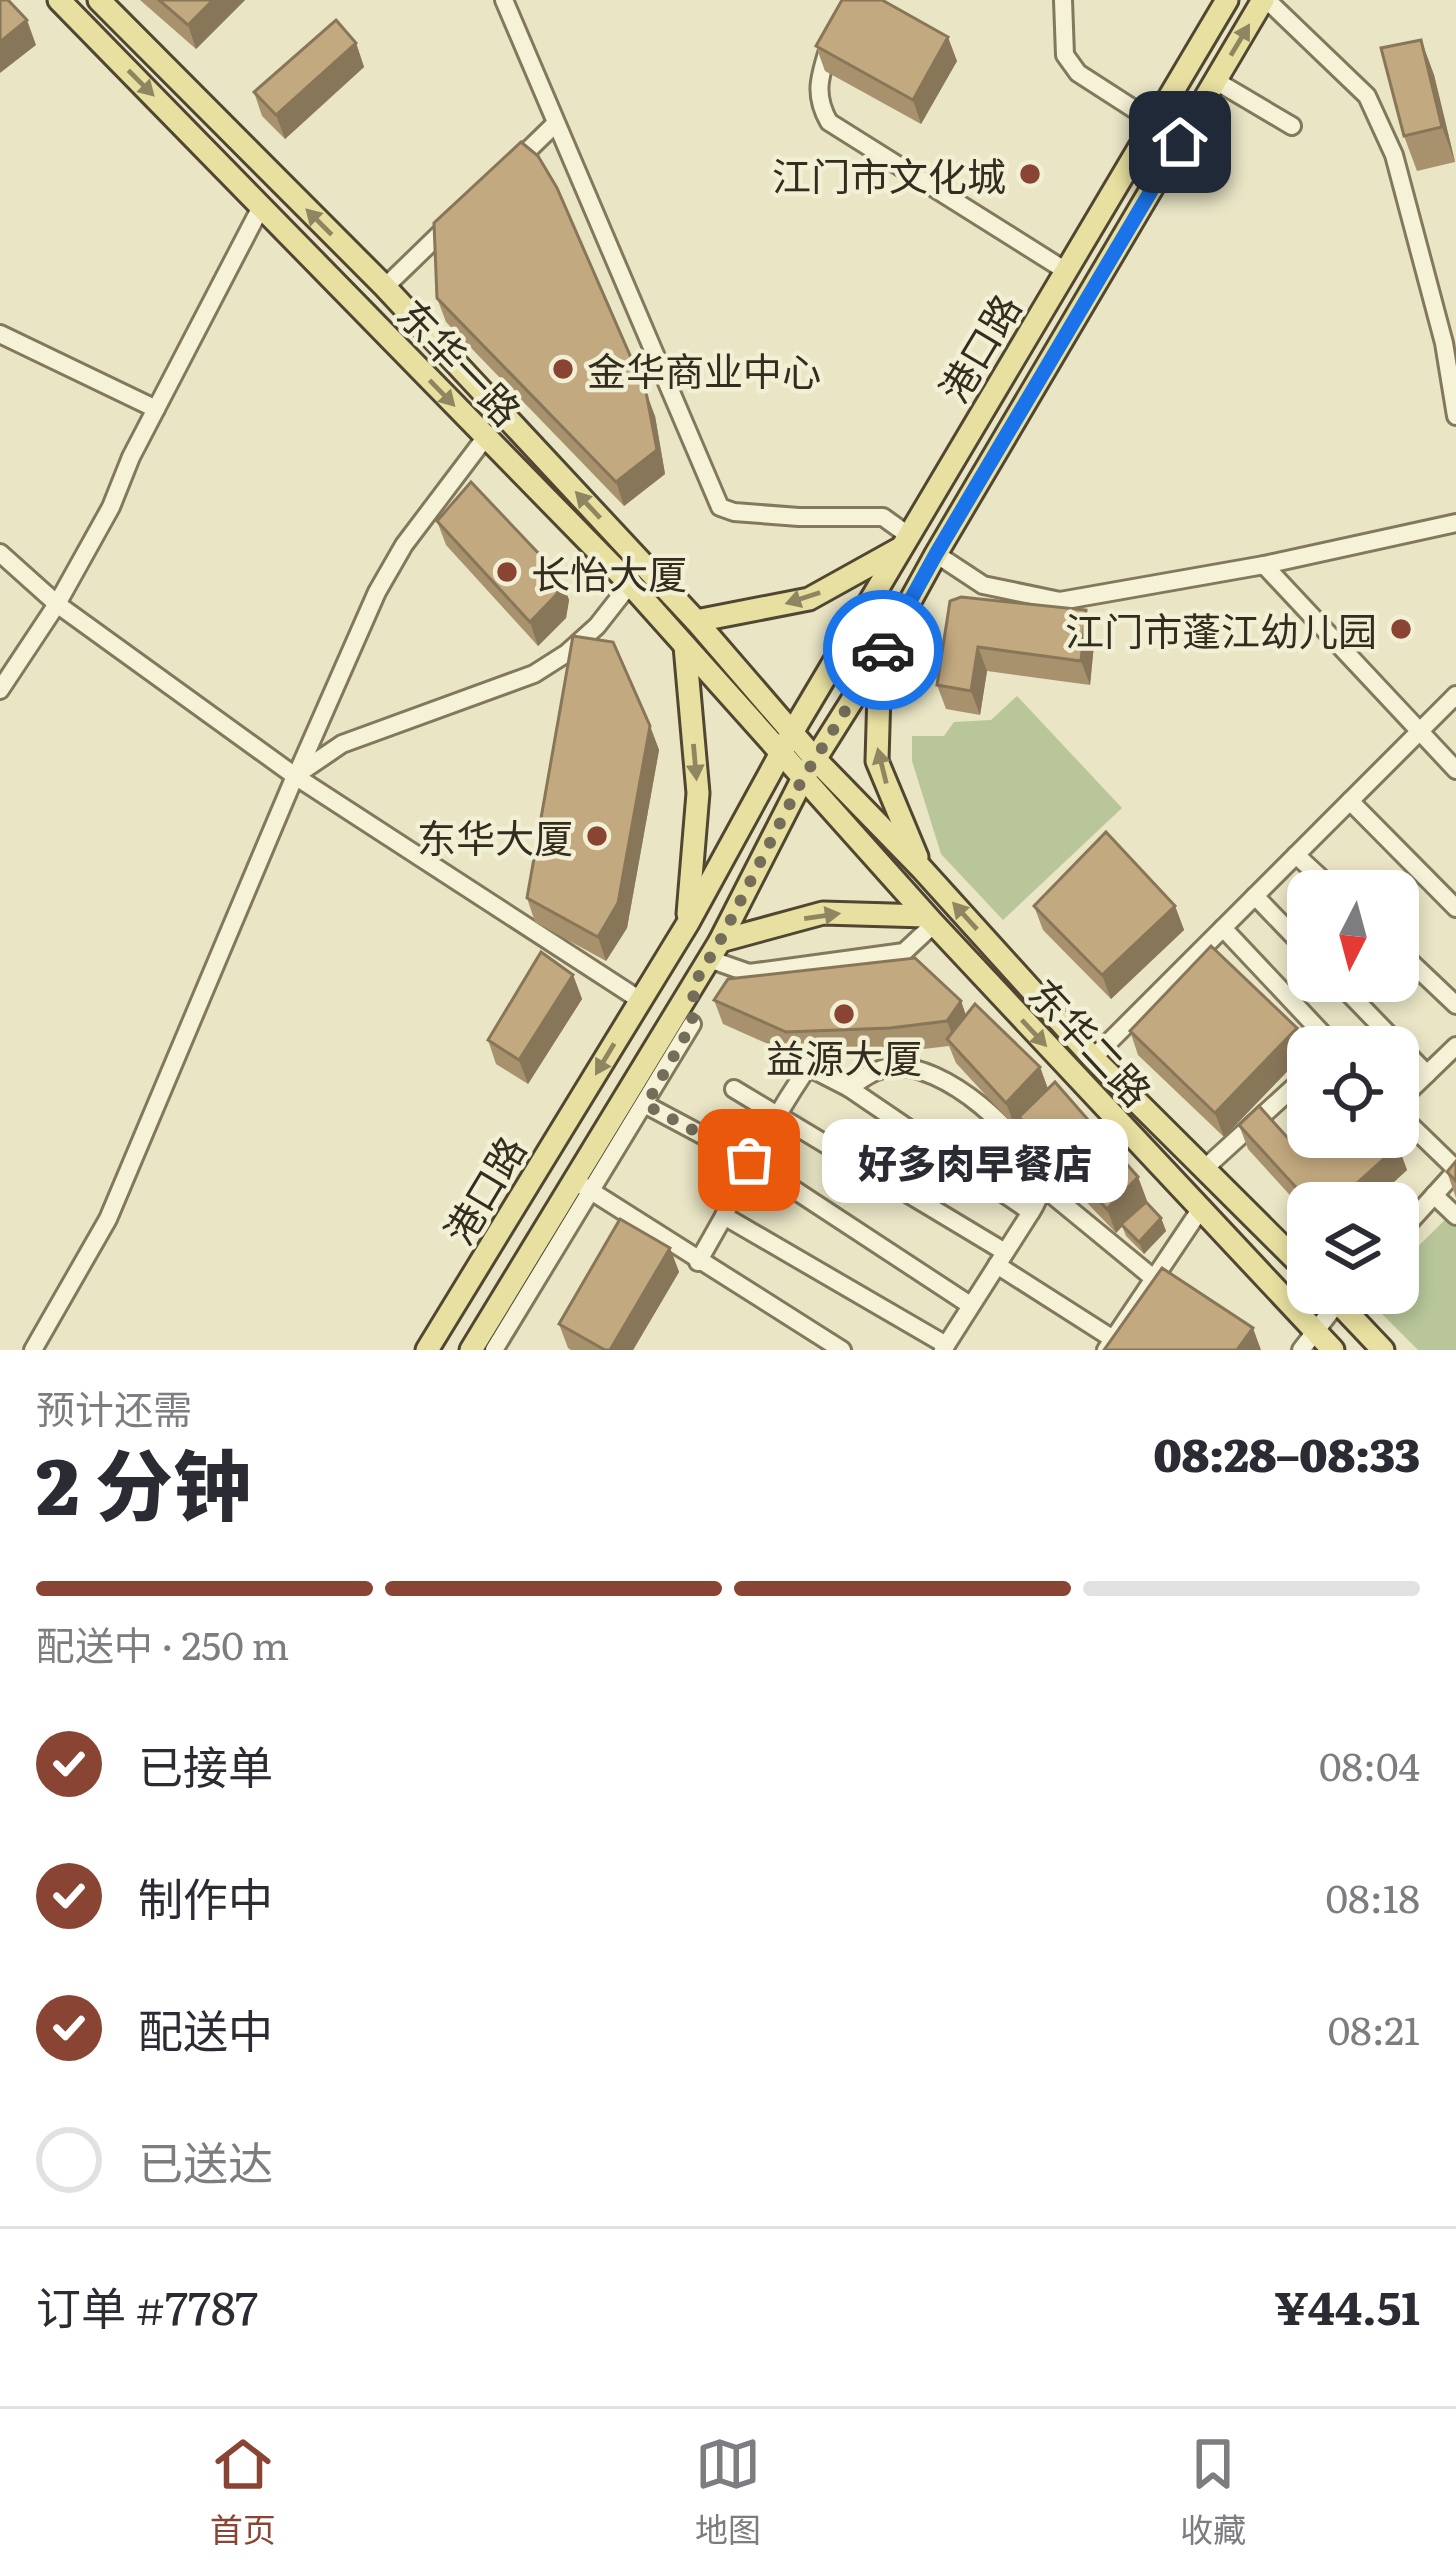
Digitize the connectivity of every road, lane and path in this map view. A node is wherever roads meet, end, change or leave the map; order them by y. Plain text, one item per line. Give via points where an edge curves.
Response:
1 (59, 0) edge
2 (99, 0) edge
3 (504, 0) edge
4 (1063, 0) edge
5 (1227, 0) edge
6 (1265, 0) edge
7 (834, 32) edge
8 (1216, 81) junction
9 (1154, 122) junction
10 (555, 124) junction
11 (1292, 126) dead end
12 (504, 173) edge
13 (262, 205) junction
14 (470, 206) edge
15 (1066, 271) junction
16 (385, 287) junction
17 (0, 334) edge
18 (1450, 342) edge
19 (156, 410) junction
20 (1456, 416) edge
21 (485, 437) junction
22 (956, 455) junction
23 (983, 474) junction
24 (1456, 523) edge
25 (904, 542) junction
26 (0, 553) edge
27 (936, 554) junction
28 (1264, 565) junction
29 (630, 584) junction
30 (57, 604) junction
31 (696, 621) junction
32 (685, 646) junction
33 (880, 656) junction
34 (0, 689) edge
35 (1456, 695) edge
36 (1420, 730) junction
37 (793, 731) junction
38 (780, 754) junction
39 (815, 759) junction
40 (1456, 770) edge
41 (295, 776) junction
42 (802, 780) junction
43 (1350, 801) junction
44 (1296, 855) junction
45 (922, 869) junction
46 (1312, 870) edge
47 (1255, 896) junction
48 (1456, 908) edge
49 (930, 920) junction
50 (688, 923) junction
51 (1223, 928) junction
52 (1287, 929) edge
53 (714, 950) junction
54 (1419, 970) edge
55 (694, 984) junction
56 (1357, 1002) edge
57 (1456, 1005) edge
58 (636, 1008) junction
59 (692, 1024) joint
60 (1315, 1026) edge
61 (664, 1034) junction
62 (1456, 1046) edge
63 (1093, 1058) junction
64 (1426, 1074) junction
65 (1419, 1081) edge
66 (849, 1088) junction
67 (734, 1089) dead end
68 (1287, 1093) edge
69 (646, 1105) junction
70 (777, 1114) junction
71 (1030, 1122) edge
72 (1419, 1134) edge
73 (1016, 1137) junction
74 (749, 1160) junction
75 (1204, 1169) junction
76 (1456, 1170) edge
77 (1040, 1184) junction
78 (582, 1185) junction
79 (1434, 1195) junction
80 (1202, 1207) junction
81 (1031, 1212) junction
82 (1419, 1212) edge
83 (724, 1216) junction
84 (1456, 1216) edge
85 (1287, 1252) edge
86 (1001, 1259) junction
87 (698, 1262) junction
88 (1152, 1277) junction
89 (970, 1306) junction
90 (1325, 1314) edge
91 (1352, 1314) edge
92 (1314, 1331) junction
93 (1109, 1345) edge
94 (945, 1348) edge
95 (33, 1350) edge
96 (428, 1350) edge
97 (471, 1350) edge
98 (494, 1350) edge
99 (842, 1350) edge
100 (1301, 1350) edge
101 (1333, 1350) edge
102 (1383, 1350) edge

1 -> 13 main road, 东华一路
16 -> 2 main road, 东华一路
3 - 10 street
4 - 9 street via 1065,55 1078,74
5 - 9 main road, 港口路
8 -> 6 main road, 港口路
6 - 18 street via 1367,96 1394,155
7 - 15 street via 817,88 829,122
8 - 11 street
8 - 23 main road, 港口路
9 - 15 main road, 港口路
10 - 12 street
10 - 25 street via 720,507 883,517
13 - 19 street
13 -> 21 main road, 东华一路
14 - 16 street
15 - 22 main road, 港口路
31 -> 16 main road, 东华一路
17 - 19 street
18 - 20 street
19 - 30 street
21 - 29 main road, 东华一路
21 - 41 street via 377,592
22 - 23 main road
22 - 25 main road, 港口路
23 - 27 main road, 港口路
24 - 28 street
25 -> 31 main road via 809,599
25 - 37 main road, 港口路
26 - 30 street
27 - 28 street via 983,585 1060,601
27 - 33 main road, 港口路
28 - 36 street
29 - 32 main road, 东华一路
29 - 41 street via 596,626 534,674 343,744
30 - 34 street
30 - 41 street
31 - 37 main road, 东华一路
32 - 38 main road, 东华一路
32 -> 50 main road via 698,794
33 - 39 main road, 港口路
45 -> 33 main road via 877,761
35 - 36 street
36 - 40 street
36 - 43 street
37 - 38 main road, 港口路
37 - 39 main road, 东华一路
38 - 42 main road, 东华一路
38 - 50 main road, 港口路
39 - 42 main road, 港口路
39 - 45 main road, 东华二路
41 - 58 street
41 - 95 street via 108,1219
42 - 49 main road, 东华二路
42 - 53 main road, 港口路
43 - 44 street
43 - 48 street
44 - 46 street
44 - 47 street
63 -> 45 main road, 东华二路
47 - 51 street
47 - 52 street
53 -> 49 main road via 823,913
49 - 53 street via 904,952 749,973
49 -> 80 main road, 东华二路 via 1068,1086
50 - 58 main road, 港口路
51 - 60 street
51 - 63 street
53 - 55 main road, 港口路
54 - 57 street
55 - 59 main road
55 - 61 main road, 港口路
56 - 64 street
58 - 61 main road
58 -> 96 main road, 港口路
59 - 69 street
61 - 78 main road, 港口路
62 - 64 street
63 - 75 main road, 东华二路
64 - 65 street
66 - 70 street via 808,1067
66 - 73 street via 890,1067 934,1073
66 - 81 street
67 - 70 street
68 - 75 street
69 - 74 street
69 - 78 street
70 - 74 street
70 - 86 street
71 - 73 street
72 - 76 street
73 - 77 street
74 - 83 street
74 - 89 street
75 - 85 main road, 东华二路
76 - 79 street
77 - 81 street
77 - 88 street
78 - 87 street
78 - 97 main road, 港口路
78 - 98 street
79 - 82 street
79 - 84 street
80 - 88 street
80 - 92 main road, 东华二路
81 - 86 street
83 - 87 street
83 - 94 street
86 - 89 street
86 - 93 street
87 - 99 street
88 - 93 street
89 - 94 street
90 - 92 street
91 - 102 main road
92 - 100 street
92 - 101 main road, 东华二路

